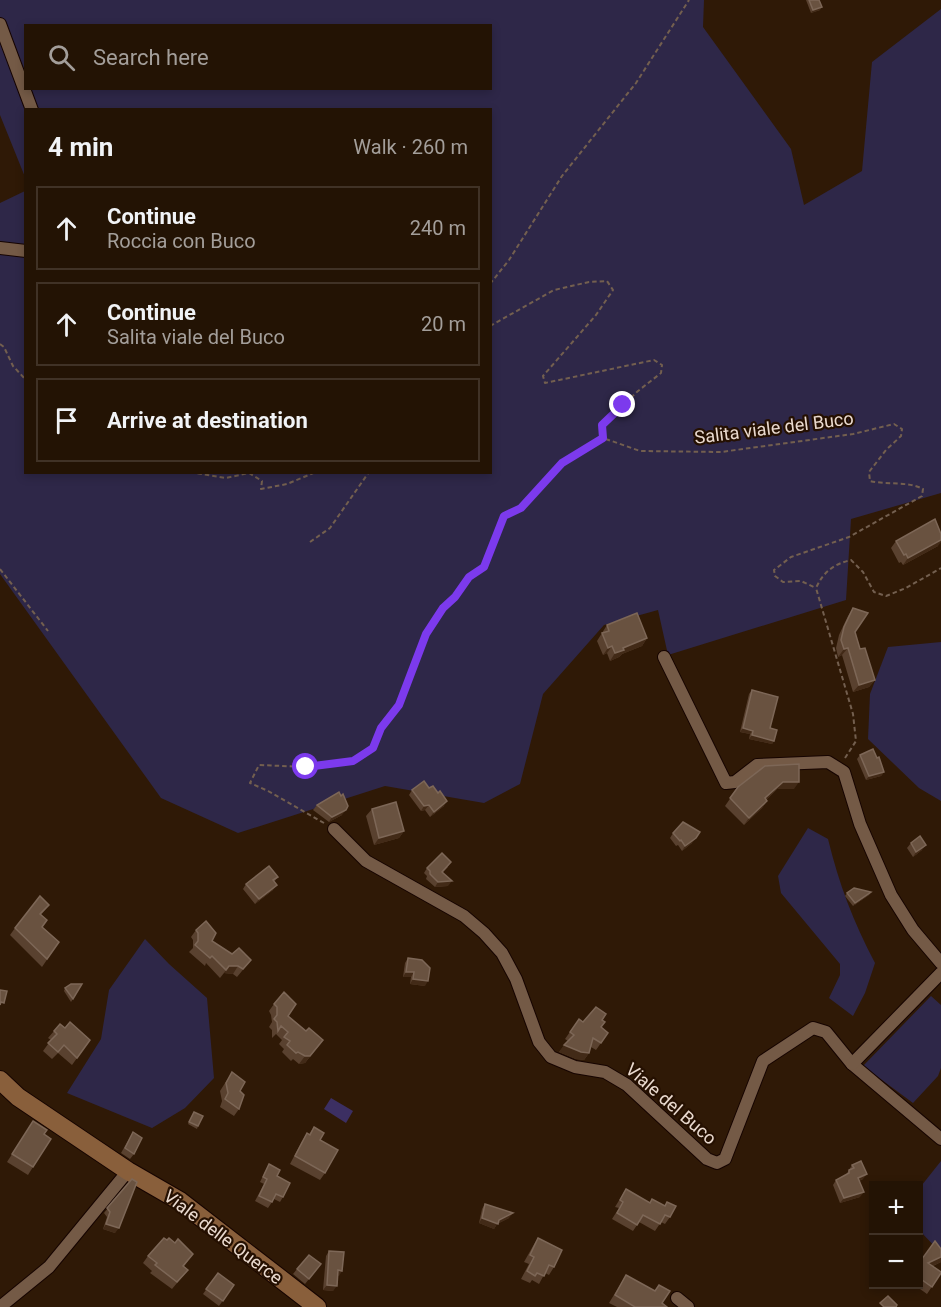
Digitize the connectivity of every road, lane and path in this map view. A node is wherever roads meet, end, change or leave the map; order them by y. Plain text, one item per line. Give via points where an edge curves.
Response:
1 (689, 0) edge
2 (0, 24) edge
3 (24, 88) edge
4 (25, 90) edge
5 (31, 108) edge
6 (0, 248) edge
7 (24, 251) edge
8 (492, 281) edge
9 (492, 325) edge
10 (0, 344) edge
11 (24, 378) edge
12 (603, 438) junction
13 (202, 474) edge
14 (244, 474) edge
15 (251, 474) edge
16 (311, 474) edge
17 (368, 474) edge
18 (310, 542) dead end
19 (941, 568) edge
20 (0, 569) edge
21 (816, 588) junction
22 (48, 631) dead end
23 (664, 657) dead end
24 (838, 768) junction
25 (334, 830) joint
26 (941, 963) edge
27 (941, 973) edge
28 (852, 1064) junction
29 (0, 1080) edge
30 (941, 1139) edge
31 (128, 1171) junction
32 (677, 1298) dead end
33 (0, 1307) edge
34 (317, 1307) edge
35 (688, 1307) edge

1 - 8 path via 636,83 562,176
2 - 3 street
4 - 5 street
6 - 7 street
9 - 12 path via 554,290 607,281 613,290 543,376 545,383 654,360 662,364 661,373 602,425
10 - 11 path
12 - 21 path, Salita viale del Buco via 640,451 721,452 853,434 894,424 902,429 901,436 869,472 870,481 917,486 924,489 922,496 849,537 791,557 774,570 783,582 801,581
12 - 25 path via 562,463 521,508 504,516 484,567 469,577 426,634 399,705 381,728 373,748 353,761 306,767 259,765 250,783
13 - 14 path via 226,478
15 - 16 path via 262,481 261,489
17 - 18 path via 330,528
19 - 21 path via 886,596 874,592 851,560 837,563 821,576
20 - 22 path
21 - 24 path via 853,714 856,741
23 - 24 street via 726,783 735,782 757,765 828,762
24 - 26 street via 844,772 860,824 891,895 913,930
25 - 28 street, Viale del Buco via 366,861 464,916 484,933 502,952 516,978 539,1042 551,1057 574,1067 605,1072 627,1085 707,1159 717,1163 725,1159 763,1061 813,1028 826,1032
27 - 28 street
28 - 30 street, Viale del Buco
29 - 31 street, Viale delle Querce via 18,1097
31 - 33 street via 49,1267
31 - 34 street, Viale delle Querce via 180,1201
32 - 35 street

